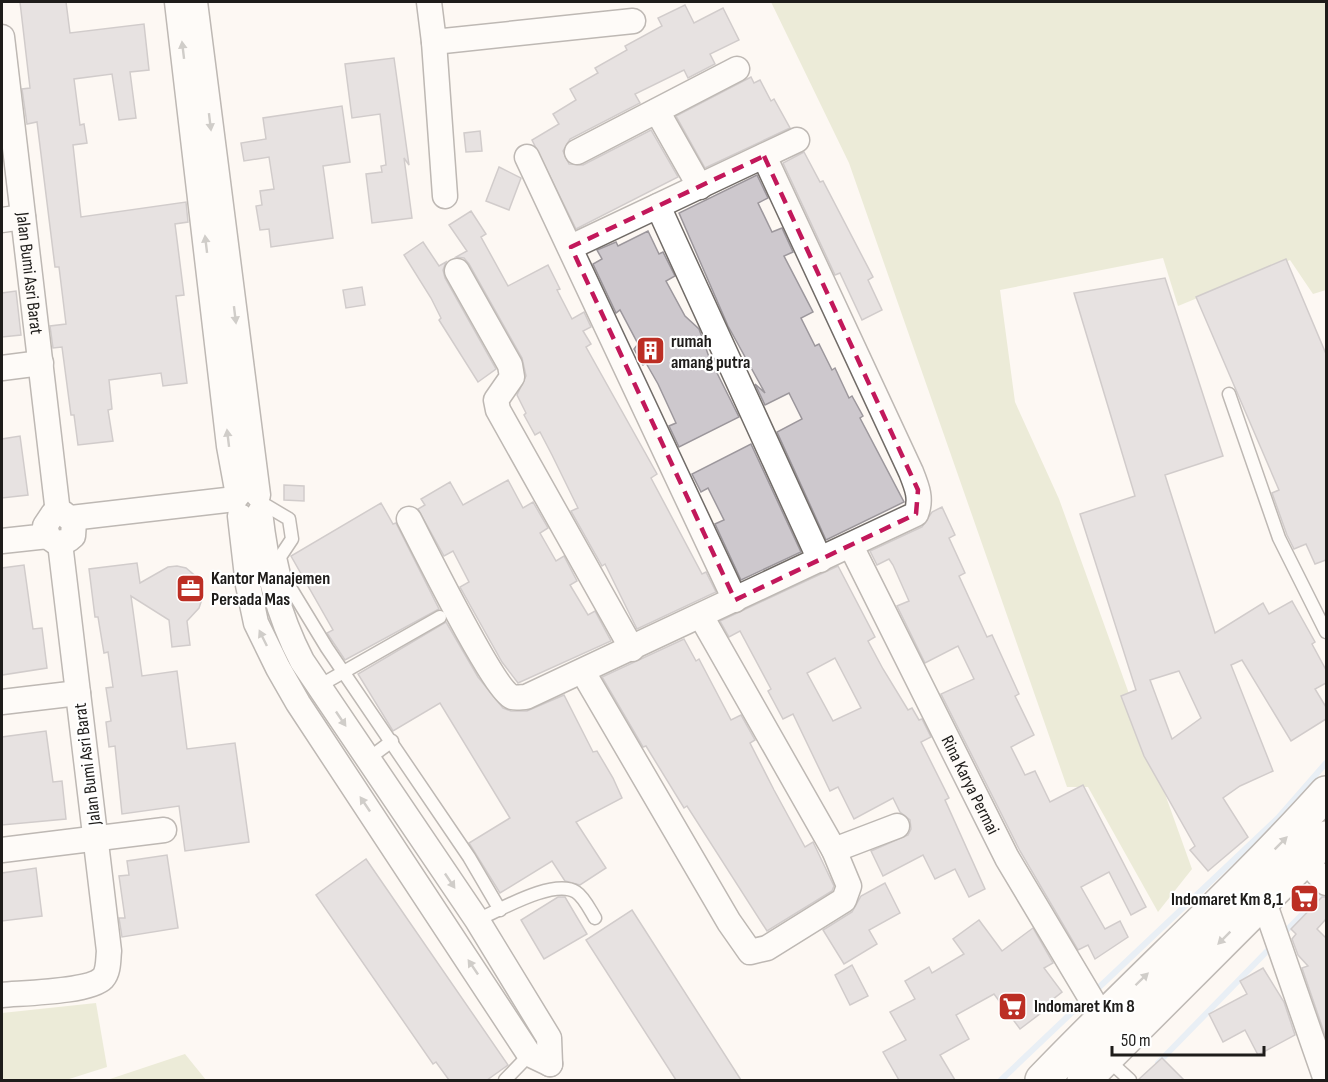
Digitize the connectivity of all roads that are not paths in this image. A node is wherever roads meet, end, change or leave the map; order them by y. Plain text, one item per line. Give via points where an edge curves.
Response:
1 (177, 2) edge
2 (195, 2) edge
3 (429, 2) edge
4 (633, 21) dead end
5 (2, 37) edge
6 (434, 42) junction
7 (737, 69) dead end
8 (4, 75) edge
9 (657, 111) junction
10 (797, 140) dead end
11 (578, 152) dead end
12 (764, 156) junction
13 (526, 157) dead end
14 (700, 187) junction
15 (445, 196) dead end
16 (658, 206) junction
17 (12, 219) edge
18 (571, 247) junction
19 (457, 271) dead end
20 (40, 363) junction
21 (2, 368) edge
22 (1229, 394) dead end
23 (247, 505) junction
24 (410, 519) dead end
25 (2, 526) edge
26 (60, 527) junction
27 (2, 541) edge
28 (851, 546) junction
29 (820, 560) junction
30 (735, 600) junction
31 (701, 616) junction
32 (440, 617) dead end
33 (1326, 632) edge
34 (632, 649) junction
35 (343, 671) junction
36 (582, 672) junction
37 (319, 686) junction
38 (78, 693) junction
39 (2, 702) edge
40 (392, 741) junction
41 (368, 759) junction
42 (1326, 793) edge
43 (897, 826) dead end
44 (164, 830) dead end
45 (96, 841) junction
46 (1315, 849) edge
47 (2, 850) edge
48 (834, 850) junction
49 (1326, 883) edge
50 (1263, 899) junction
51 (500, 910) junction
52 (595, 918) dead end
53 (477, 920) junction
54 (2, 995) edge
55 (1102, 1017) junction
56 (547, 1066) edge
57 (1095, 1069) edge
58 (505, 1080) edge
59 (1042, 1080) edge
60 (1130, 1080) edge
61 (1326, 1080) edge

23 -> 1 street via 229,446
2 -> 23 street
3 - 6 street
4 - 6 street
5 - 8 street, Jalan Bumi Asri Barat
6 - 15 street
7 - 9 street
8 - 17 street, Jalan Bumi Asri Barat
9 - 11 street
9 - 14 street
10 - 12 street
12 - 14 street
12 - 28 street via 918,490 920,505 916,514
13 - 18 street
14 - 16 street
16 - 18 street
16 - 29 street
17 - 20 street, Jalan Bumi Asri Barat
18 - 30 street
19 - 34 street via 510,365 512,377 496,400 498,410
20 - 21 street
20 - 26 street, Jalan Bumi Asri Barat
22 - 33 lane via 1279,538
23 - 26 street
23 - 35 lane via 289,519 292,539 280,556 282,573
23 - 37 street via 287,634
56 -> 23 street via 298,703 278,668 256,623 248,585
24 - 36 street via 503,689 513,697 526,697
25 - 26 street
26 - 27 street
26 - 38 street, Jalan Bumi Asri Barat
28 - 29 street
28 - 55 street, Rina Karya Permai via 1007,858
29 - 30 street
30 - 31 street
31 - 34 street
31 - 48 street
32 - 35 lane
34 - 36 street
35 - 37 lane
35 - 40 lane
36 - 48 street via 750,952 766,948 844,900 849,886
37 -> 41 street
38 - 39 street
38 - 45 street, Jalan Bumi Asri Barat
40 - 41 lane
40 - 51 lane
41 -> 53 street
55 -> 42 highway via 1286,838
43 - 48 street
44 - 45 street
45 - 47 street
45 - 54 street, Jalan Bumi Asri Barat via 109,951 107,971 102,979 83,986
46 - 49 street
46 - 50 highway
50 -> 57 highway
50 - 61 street
51 - 52 lane via 550,889 566,887 579,893
51 - 53 lane
53 - 56 street via 549,1038
55 - 59 highway
56 - 58 lane
57 - 60 lane

